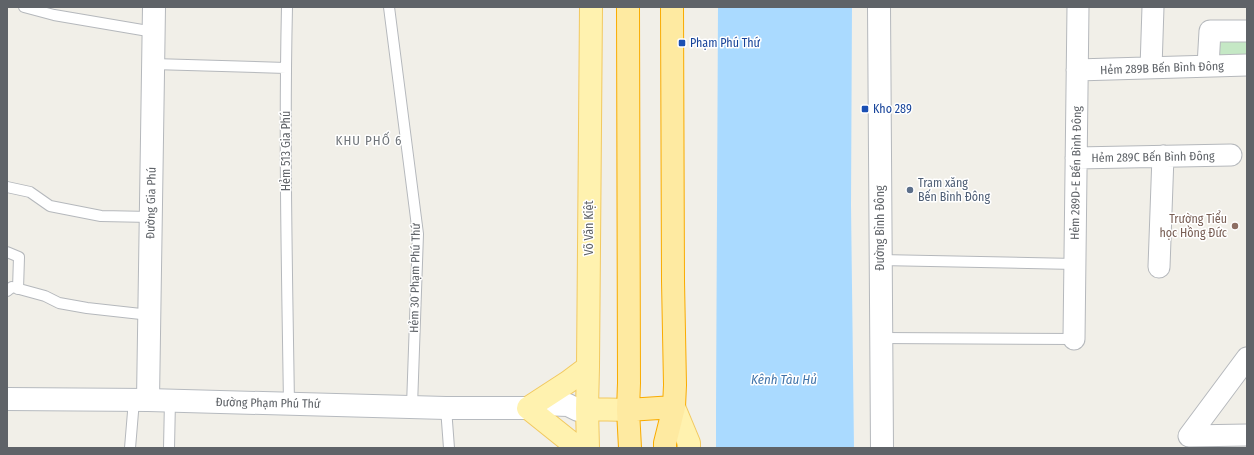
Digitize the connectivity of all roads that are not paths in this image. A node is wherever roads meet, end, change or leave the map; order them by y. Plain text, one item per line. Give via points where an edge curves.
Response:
1 (24, 7) edge
2 (154, 7) edge
3 (287, 7) edge
4 (389, 7) edge
5 (591, 7) edge
6 (628, 7) edge
7 (672, 7) edge
8 (879, 7) edge
9 (1078, 7) edge
10 (1153, 7) edge
11 (1247, 31) edge
12 (154, 32) junction
13 (153, 64) junction
14 (1247, 65) edge
15 (1208, 66) junction
16 (286, 68) junction
17 (1151, 68) junction
18 (1077, 70) junction
19 (1231, 155) dead end
20 (1163, 156) junction
21 (1076, 158) junction
22 (7, 187) edge
23 (151, 217) junction
24 (7, 252) edge
25 (880, 260) junction
26 (1075, 264) junction
27 (1159, 267) dead end
28 (18, 289) junction
29 (7, 291) edge
30 (150, 315) junction
31 (881, 338) junction
32 (1074, 339) joint
33 (1247, 358) edge
34 (588, 367) junction
35 (7, 399) edge
36 (141, 400) junction
37 (170, 400) junction
38 (289, 404) junction
39 (412, 406) junction
40 (674, 407) junction
41 (446, 408) junction
42 (528, 408) junction
43 (583, 410) junction
44 (628, 410) junction
45 (1247, 436) edge
46 (1186, 442) edge
47 (130, 448) edge
48 (169, 448) edge
49 (449, 448) edge
50 (578, 448) edge
51 (588, 448) edge
52 (630, 448) edge
53 (665, 448) edge
54 (689, 448) edge
55 (882, 448) edge

1 - 12 lane via 54,16
2 - 12 street, Đường Gia Phú
3 - 16 lane, Hẻm 513 Gia Phú
4 - 39 lane, Hẻm 30 Phạm Phú Thứ via 418,234
5 - 34 main road, Võ Văn Kiệt
6 - 44 highway
7 - 40 highway
8 - 25 street, Đường Bình Đông
9 - 18 street, Hẻm 289D-E Bến Bình Đông
10 - 17 street
11 - 15 street via 1210,31
12 - 13 street, Đường Gia Phú
13 - 16 lane
13 - 23 street, Đường Gia Phú
14 - 15 street, Hẻm 289B Bến Bình Đông
15 - 17 street, Hẻm 289B Bến Bình Đông
16 - 38 lane, Hẻm 513 Gia Phú
17 - 18 street, Hẻm 289B Bến Bình Đông
18 - 21 street, Hẻm 289D-E Bến Bình Đông
19 - 20 street, Hẻm 289C Bến Bình Đông
20 - 21 street, Hẻm 289C Bến Bình Đông
20 - 27 street
21 - 26 street, Hẻm 289D-E Bến Bình Đông
22 - 23 lane via 30,192 50,206 101,216
23 - 30 street, Đường Gia Phú
24 - 28 lane via 19,257
25 - 26 lane
25 - 31 street, Đường Bình Đông
26 - 32 street, Hẻm 289D-E Bến Bình Đông
28 - 29 lane via 12,287
28 - 30 lane via 87,308
30 - 36 street, Đường Gia Phú
31 - 32 lane
31 - 55 street, Đường Bình Đông
33 - 46 street
34 - 42 main road
34 - 43 main road, Võ Văn Kiệt
35 - 36 street, Đường Phạm Phú Thứ
36 - 37 street, Đường Phạm Phú Thứ
36 - 47 lane
37 - 38 street, Đường Phạm Phú Thứ
37 - 48 lane
38 - 39 street, Đường Phạm Phú Thứ
39 - 41 street, Đường Phạm Phú Thứ
40 - 44 highway
40 - 53 highway
40 - 54 main road
41 - 42 street, Đường Phạm Phú Thứ
41 - 49 lane
42 - 43 street, Đường Phạm Phú Thứ via 539,414 568,416
42 - 50 main road
43 - 44 main road
43 - 51 main road, Võ Văn Kiệt
44 - 52 highway
45 - 46 street

